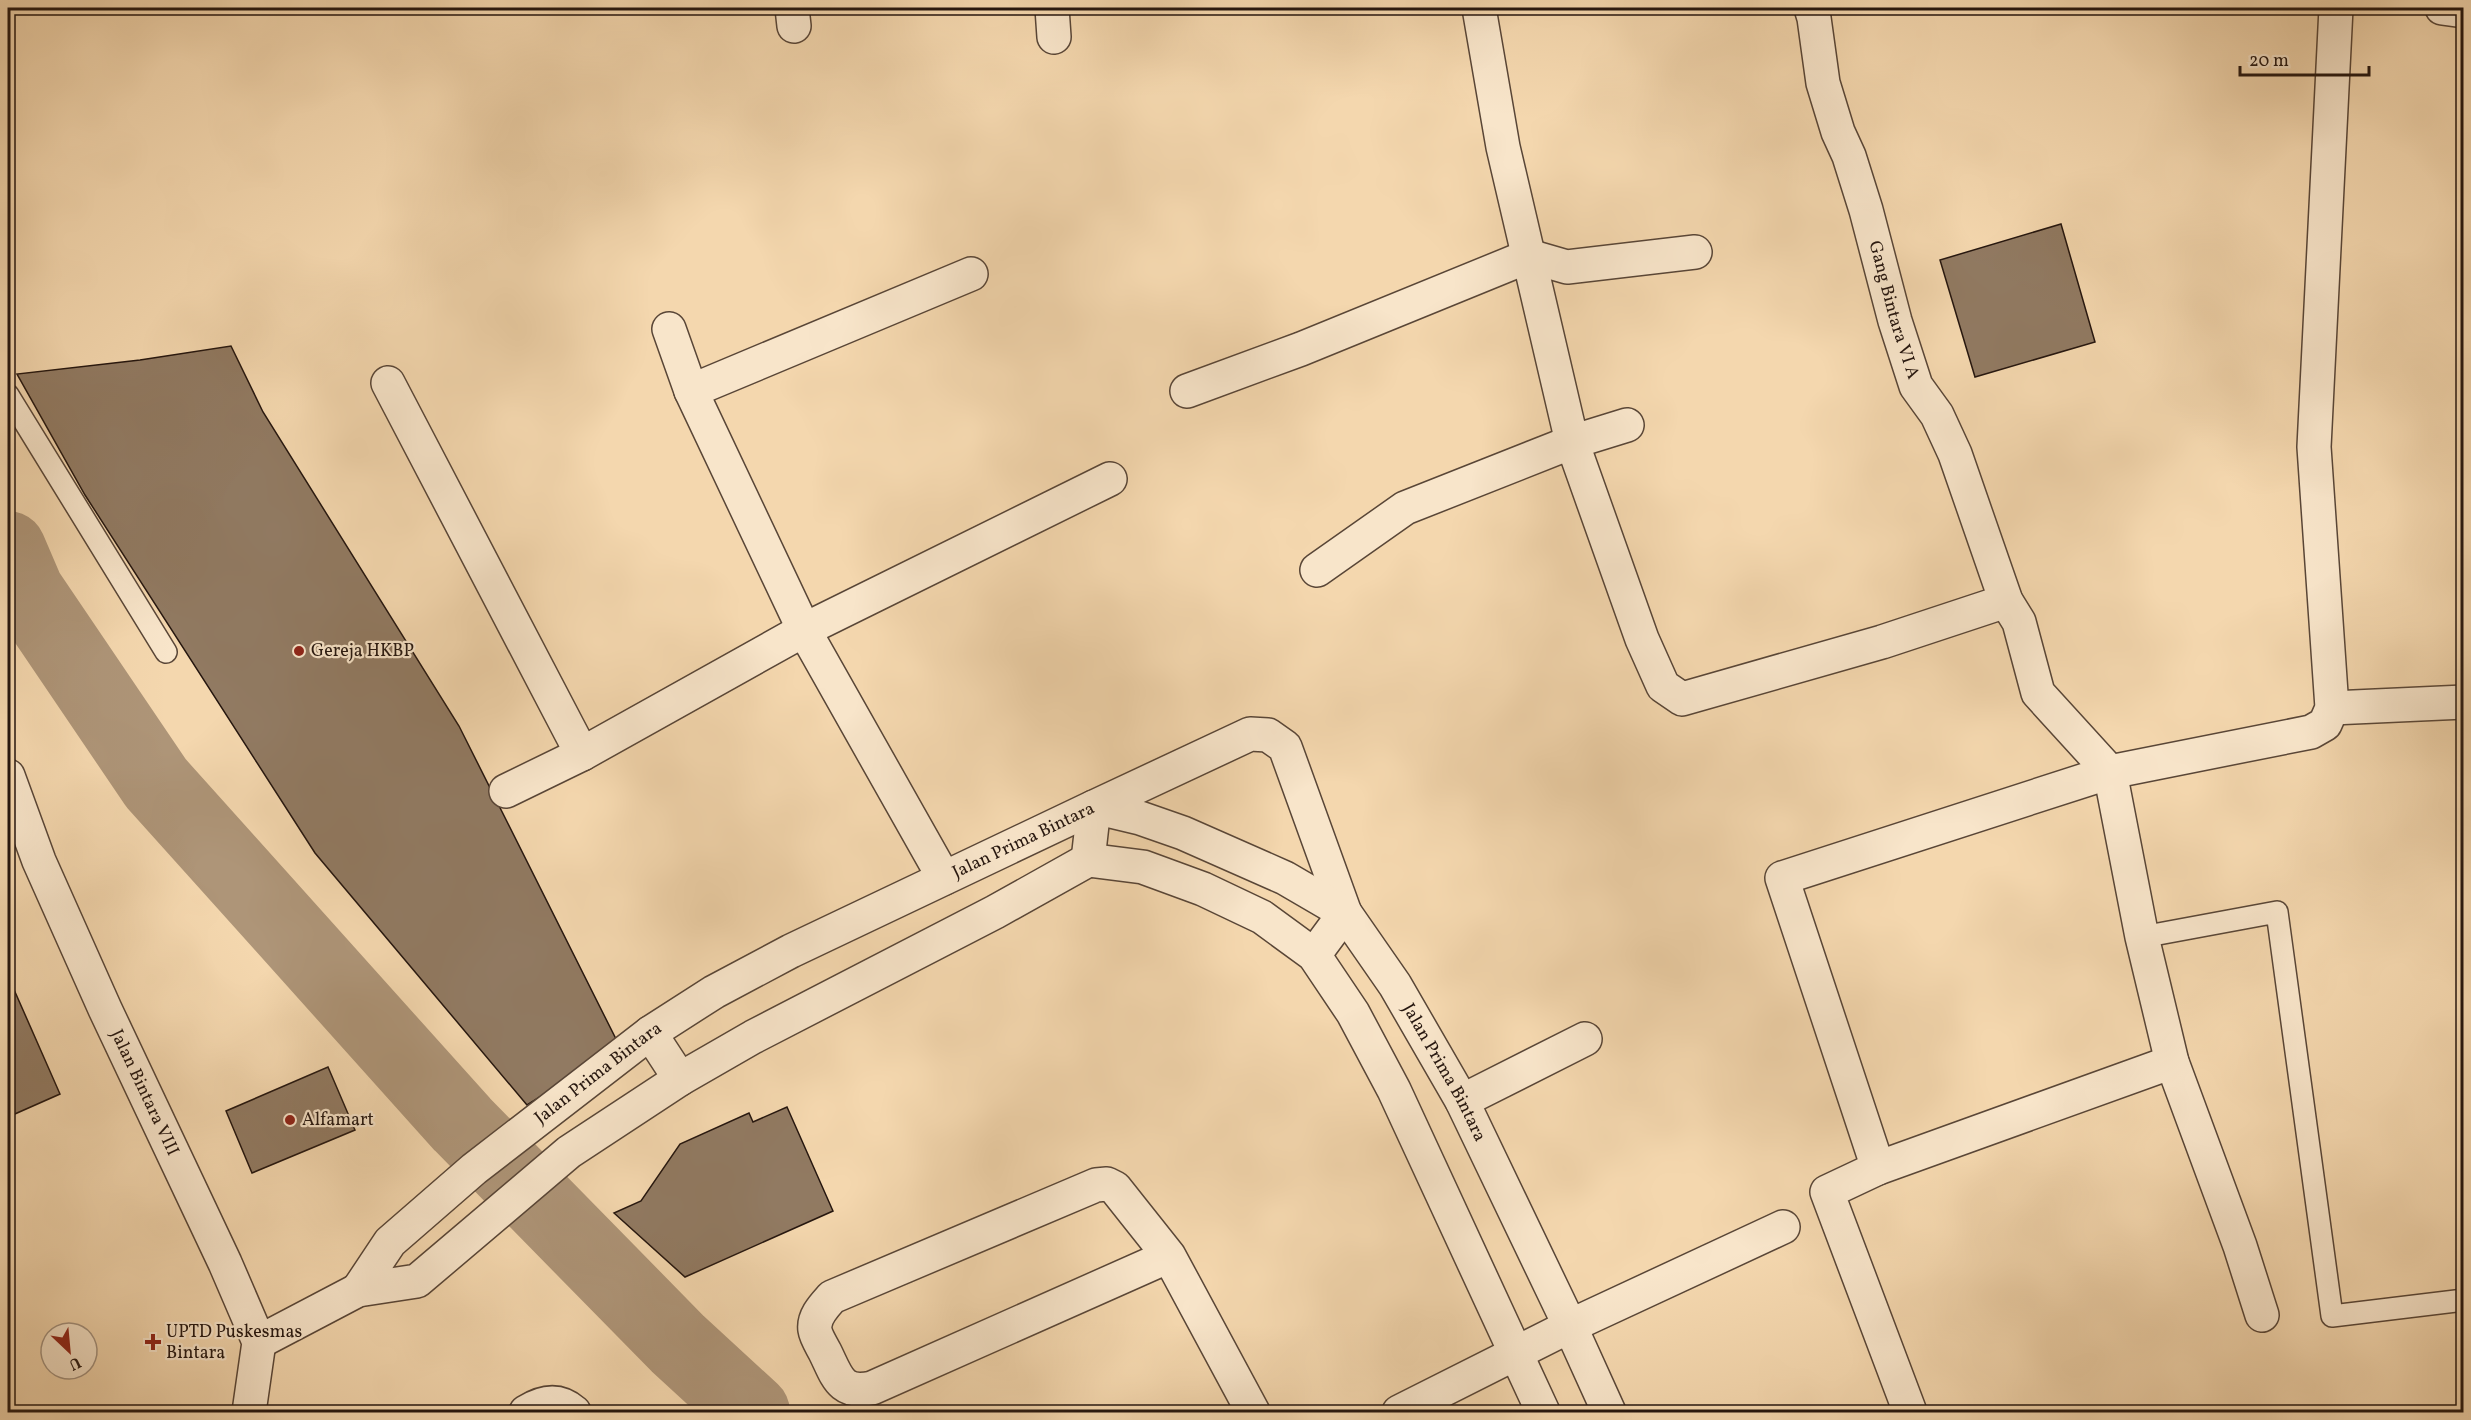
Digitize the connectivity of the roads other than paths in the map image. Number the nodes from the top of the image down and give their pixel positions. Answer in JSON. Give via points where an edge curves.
{"nodes":[{"id":1,"x":1479,"y":8,"type":"edge"},
{"id":2,"x":1810,"y":8,"type":"edge"},
{"id":3,"x":2336,"y":8,"type":"edge"},
{"id":4,"x":2442,"y":8,"type":"edge"},
{"id":5,"x":2463,"y":11,"type":"edge"},
{"id":6,"x":1695,"y":252,"type":"dead end"},
{"id":7,"x":1529,"y":256,"type":"junction"},
{"id":8,"x":971,"y":274,"type":"dead end"},
{"id":9,"x":669,"y":329,"type":"dead end"},
{"id":10,"x":388,"y":383,"type":"dead end"},
{"id":11,"x":691,"y":391,"type":"junction"},
{"id":12,"x":1187,"y":391,"type":"dead end"},
{"id":13,"x":8,"y":395,"type":"edge"},
{"id":14,"x":1627,"y":424,"type":"dead end"},
{"id":15,"x":1572,"y":442,"type":"junction"},
{"id":16,"x":1110,"y":479,"type":"dead end"},
{"id":17,"x":1317,"y":570,"type":"dead end"},
{"id":18,"x":2006,"y":601,"type":"junction"},
{"id":19,"x":804,"y":630,"type":"junction"},
{"id":20,"x":166,"y":651,"type":"dead end"},
{"id":21,"x":2463,"y":702,"type":"edge"},
{"id":22,"x":2332,"y":708,"type":"junction"},
{"id":23,"x":582,"y":754,"type":"junction"},
{"id":24,"x":2110,"y":772,"type":"junction"},
{"id":25,"x":8,"y":776,"type":"edge"},
{"id":26,"x":506,"y":791,"type":"dead end"},
{"id":27,"x":1095,"y":807,"type":"junction"},
{"id":28,"x":1088,"y":860,"type":"junction"},
{"id":29,"x":944,"y":878,"type":"junction"},
{"id":30,"x":1345,"y":913,"type":"junction"},
{"id":31,"x":2142,"y":937,"type":"junction"},
{"id":32,"x":1314,"y":955,"type":"junction"},
{"id":33,"x":650,"y":1033,"type":"junction"},
{"id":34,"x":1585,"y":1039,"type":"dead end"},
{"id":35,"x":2172,"y":1062,"type":"junction"},
{"id":36,"x":680,"y":1079,"type":"junction"},
{"id":37,"x":1462,"y":1101,"type":"junction"},
{"id":38,"x":1878,"y":1168,"type":"junction"},
{"id":39,"x":1783,"y":1227,"type":"dead end"},
{"id":40,"x":1169,"y":1256,"type":"junction"},
{"id":41,"x":358,"y":1290,"type":"junction"},
{"id":42,"x":2463,"y":1300,"type":"edge"},
{"id":43,"x":2262,"y":1315,"type":"dead end"},
{"id":44,"x":1570,"y":1326,"type":"junction"},
{"id":45,"x":259,"y":1342,"type":"junction"},
{"id":46,"x":1516,"y":1353,"type":"junction"},
{"id":47,"x":249,"y":1413,"type":"edge"},
{"id":48,"x":526,"y":1413,"type":"edge"},
{"id":49,"x":574,"y":1413,"type":"edge"},
{"id":50,"x":1253,"y":1413,"type":"edge"},
{"id":51,"x":1399,"y":1413,"type":"edge"},
{"id":52,"x":1543,"y":1413,"type":"edge"},
{"id":53,"x":1609,"y":1413,"type":"edge"},
{"id":54,"x":1910,"y":1413,"type":"edge"}],
"edges":[{"from":1,"to":7,"type":"street","via":[[1503,147]]},
{"from":2,"to":18,"type":"street","name":"Gang Bintara VI A","via":[[1823,83],[1866,210],[1912,375],[1955,454]]},
{"from":3,"to":22,"type":"street","via":[[2314,447]]},
{"from":4,"to":5,"type":"street"},
{"from":6,"to":7,"type":"street","via":[[1568,267]]},
{"from":7,"to":12,"type":"street"},
{"from":7,"to":15,"type":"street"},
{"from":8,"to":11,"type":"street"},
{"from":9,"to":11,"type":"street"},
{"from":10,"to":23,"type":"street"},
{"from":11,"to":19,"type":"street"},
{"from":13,"to":20,"type":"lane"},
{"from":14,"to":15,"type":"street"},
{"from":15,"to":17,"type":"street","via":[[1404,508]]},
{"from":15,"to":18,"type":"street","via":[[1642,639],[1663,686],[1682,699],[1882,642]]},
{"from":16,"to":19,"type":"street"},
{"from":18,"to":24,"type":"street","name":"Gang Bintara VI A","via":[[2019,622],[2038,693]]},
{"from":19,"to":23,"type":"street"},
{"from":19,"to":29,"type":"street"},
{"from":21,"to":22,"type":"street"},
{"from":22,"to":24,"type":"street","via":[[2325,724],[2311,732]]},
{"from":23,"to":26,"type":"street"},
{"from":24,"to":31,"type":"street"},
{"from":24,"to":38,"type":"street","via":[[1782,878]]},
{"from":25,"to":45,"type":"street","name":"Jalan Bintara VIII","via":[[39,861]]},
{"from":27,"to":28,"type":"street"},
{"from":27,"to":29,"type":"street","name":"Jalan Prima Bintara"},
{"from":27,"to":30,"type":"street","name":"Jalan Prima Bintara","via":[[1183,833],[1284,878]]},
{"from":27,"to":30,"type":"street","via":[[1250,734],[1268,735],[1285,747]]},
{"from":28,"to":32,"type":"street","via":[[1143,867],[1203,889],[1262,917]]},
{"from":28,"to":36,"type":"street","name":"Jalan Prima Bintara"},
{"from":29,"to":33,"type":"street","name":"Jalan Prima Bintara","via":[[791,951],[714,992]]},
{"from":30,"to":32,"type":"street"},
{"from":30,"to":37,"type":"street","name":"Jalan Prima Bintara","via":[[1395,985]]},
{"from":31,"to":35,"type":"street"},
{"from":31,"to":42,"type":"lane","via":[[2277,912],[2332,1316]]},
{"from":32,"to":46,"type":"street","via":[[1353,1013],[1394,1090]]},
{"from":33,"to":36,"type":"street"},
{"from":33,"to":41,"type":"street","name":"Jalan Prima Bintara","via":[[539,1116],[390,1242]]},
{"from":34,"to":37,"type":"street"},
{"from":35,"to":38,"type":"street"},
{"from":35,"to":43,"type":"street"},
{"from":36,"to":41,"type":"street","name":"Jalan Prima Bintara","via":[[569,1152],[417,1281]]},
{"from":37,"to":44,"type":"street","name":"Jalan Prima Bintara"},
{"from":38,"to":54,"type":"street","via":[[1827,1192]]},
{"from":39,"to":44,"type":"street"},
{"from":40,"to":40,"type":"street","via":[[860,1391],[839,1382],[815,1330],[816,1319],[832,1297],[1096,1185],[1115,1188]]},
{"from":40,"to":50,"type":"street"},
{"from":41,"to":45,"type":"street","name":"Jalan Prima Bintara"},
{"from":44,"to":46,"type":"street"},
{"from":44,"to":53,"type":"street","name":"Jalan Prima Bintara"},
{"from":45,"to":47,"type":"street"},
{"from":46,"to":51,"type":"street"},
{"from":46,"to":52,"type":"street"},
{"from":48,"to":49,"type":"street","via":[[549,1402],[560,1403]]}]}
